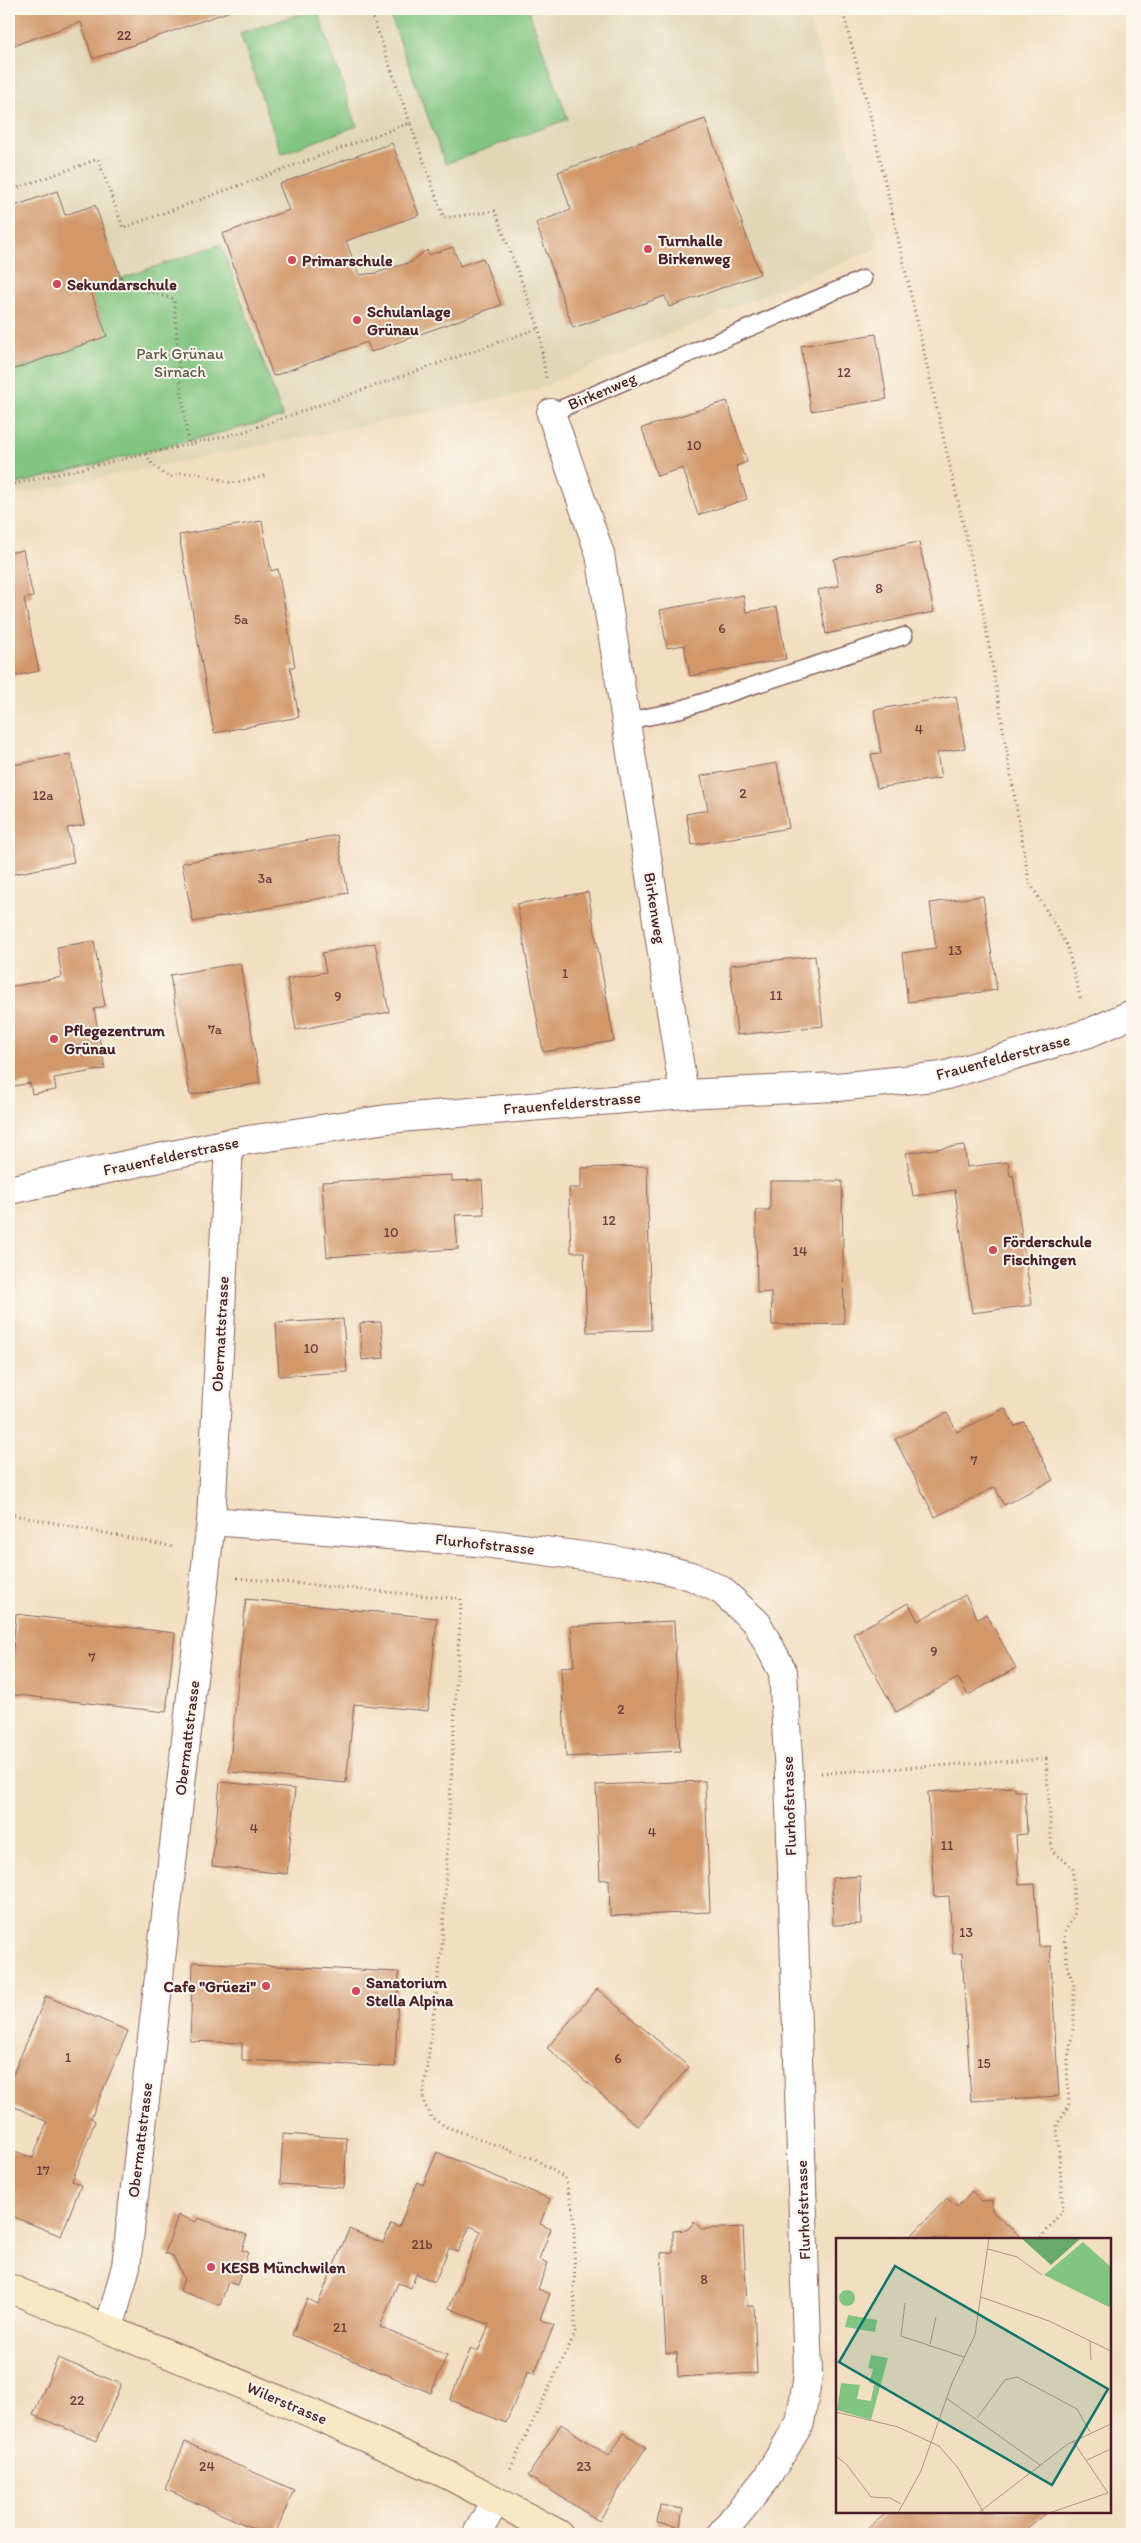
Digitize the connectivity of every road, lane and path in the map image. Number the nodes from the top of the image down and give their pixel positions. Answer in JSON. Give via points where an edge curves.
{"nodes":[{"id":1,"x":370,"y":9,"type":"edge"},
{"id":2,"x":842,"y":9,"type":"edge"},
{"id":3,"x":410,"y":123,"type":"junction"},
{"id":4,"x":9,"y":191,"type":"edge"},
{"id":5,"x":121,"y":278,"type":"dead end"},
{"id":6,"x":863,"y":280,"type":"dead end"},
{"id":7,"x":539,"y":328,"type":"junction"},
{"id":8,"x":551,"y":413,"type":"junction"},
{"id":9,"x":188,"y":443,"type":"junction"},
{"id":10,"x":146,"y":454,"type":"junction"},
{"id":11,"x":266,"y":476,"type":"dead end"},
{"id":12,"x":9,"y":485,"type":"edge"},
{"id":13,"x":904,"y":636,"type":"dead end"},
{"id":14,"x":626,"y":722,"type":"junction"},
{"id":15,"x":1132,"y":1014,"type":"edge"},
{"id":16,"x":1090,"y":1033,"type":"junction"},
{"id":17,"x":684,"y":1094,"type":"junction"},
{"id":18,"x":229,"y":1142,"type":"junction"},
{"id":19,"x":9,"y":1190,"type":"edge"},
{"id":20,"x":9,"y":1514,"type":"edge"},
{"id":21,"x":211,"y":1521,"type":"junction"},
{"id":22,"x":206,"y":1564,"type":"junction"},
{"id":23,"x":789,"y":1774,"type":"junction"},
{"id":24,"x":1041,"y":2238,"type":"edge"},
{"id":25,"x":9,"y":2288,"type":"edge"},
{"id":26,"x":109,"y":2329,"type":"junction"},
{"id":27,"x":494,"y":2500,"type":"junction"},
{"id":28,"x":477,"y":2534,"type":"edge"},
{"id":29,"x":559,"y":2534,"type":"edge"},
{"id":30,"x":721,"y":2534,"type":"edge"}],
"edges":[{"from":1,"to":3,"type":"path"},
{"from":2,"to":16,"type":"path","via":[[867,102],[983,611],[1029,880],[1067,946]]},
{"from":3,"to":4,"type":"path","via":[[122,228],[98,159]]},
{"from":3,"to":7,"type":"path","via":[[444,218],[495,211]]},
{"from":5,"to":9,"type":"path","via":[[152,293],[174,299]]},
{"from":6,"to":8,"type":"lane","name":"Birkenweg"},
{"from":7,"to":8,"type":"path"},
{"from":7,"to":9,"type":"path","via":[[243,432]]},
{"from":8,"to":14,"type":"street","name":"Birkenweg","via":[[600,554]]},
{"from":9,"to":10,"type":"path"},
{"from":10,"to":11,"type":"path","via":[[152,464],[171,477],[196,473],[232,483]]},
{"from":10,"to":12,"type":"path"},
{"from":13,"to":14,"type":"lane","via":[[672,712]]},
{"from":14,"to":17,"type":"street","name":"Birkenweg"},
{"from":15,"to":16,"type":"street","name":"Frauenfelderstrasse"},
{"from":16,"to":17,"type":"street","name":"Frauenfelderstrasse","via":[[943,1076],[837,1087]]},
{"from":17,"to":18,"type":"street","name":"Frauenfelderstrasse","via":[[387,1119]]},
{"from":18,"to":19,"type":"street","name":"Frauenfelderstrasse"},
{"from":18,"to":21,"type":"street","name":"Obermattstrasse"},
{"from":20,"to":22,"type":"path"},
{"from":21,"to":22,"type":"street","name":"Obermattstrasse"},
{"from":21,"to":23,"type":"street","name":"Flurhofstrasse","via":[[476,1542],[644,1564],[691,1576],[721,1590],[757,1623],[783,1672]]},
{"from":22,"to":26,"type":"street","name":"Obermattstrasse","via":[[126,2266]]},
{"from":22,"to":27,"type":"path","via":[[461,1599],[442,1947],[423,2100],[431,2118],[447,2127],[535,2159],[565,2178],[574,2214],[575,2334]]},
{"from":23,"to":24,"type":"path","via":[[1046,1759],[1052,1850],[1073,1868],[1074,1914],[1064,1934],[1076,2002],[1067,2065],[1069,2106],[1057,2124],[1063,2210]]},
{"from":23,"to":30,"type":"street","name":"Flurhofstrasse","via":[[808,2375],[800,2423],[766,2478]]},
{"from":25,"to":26,"type":"main road","name":"Wilerstrasse"},
{"from":26,"to":27,"type":"main road","name":"Wilerstrasse","via":[[313,2414],[448,2475]]},
{"from":27,"to":28,"type":"street"},
{"from":27,"to":29,"type":"main road","name":"Wilerstrasse"}]}
